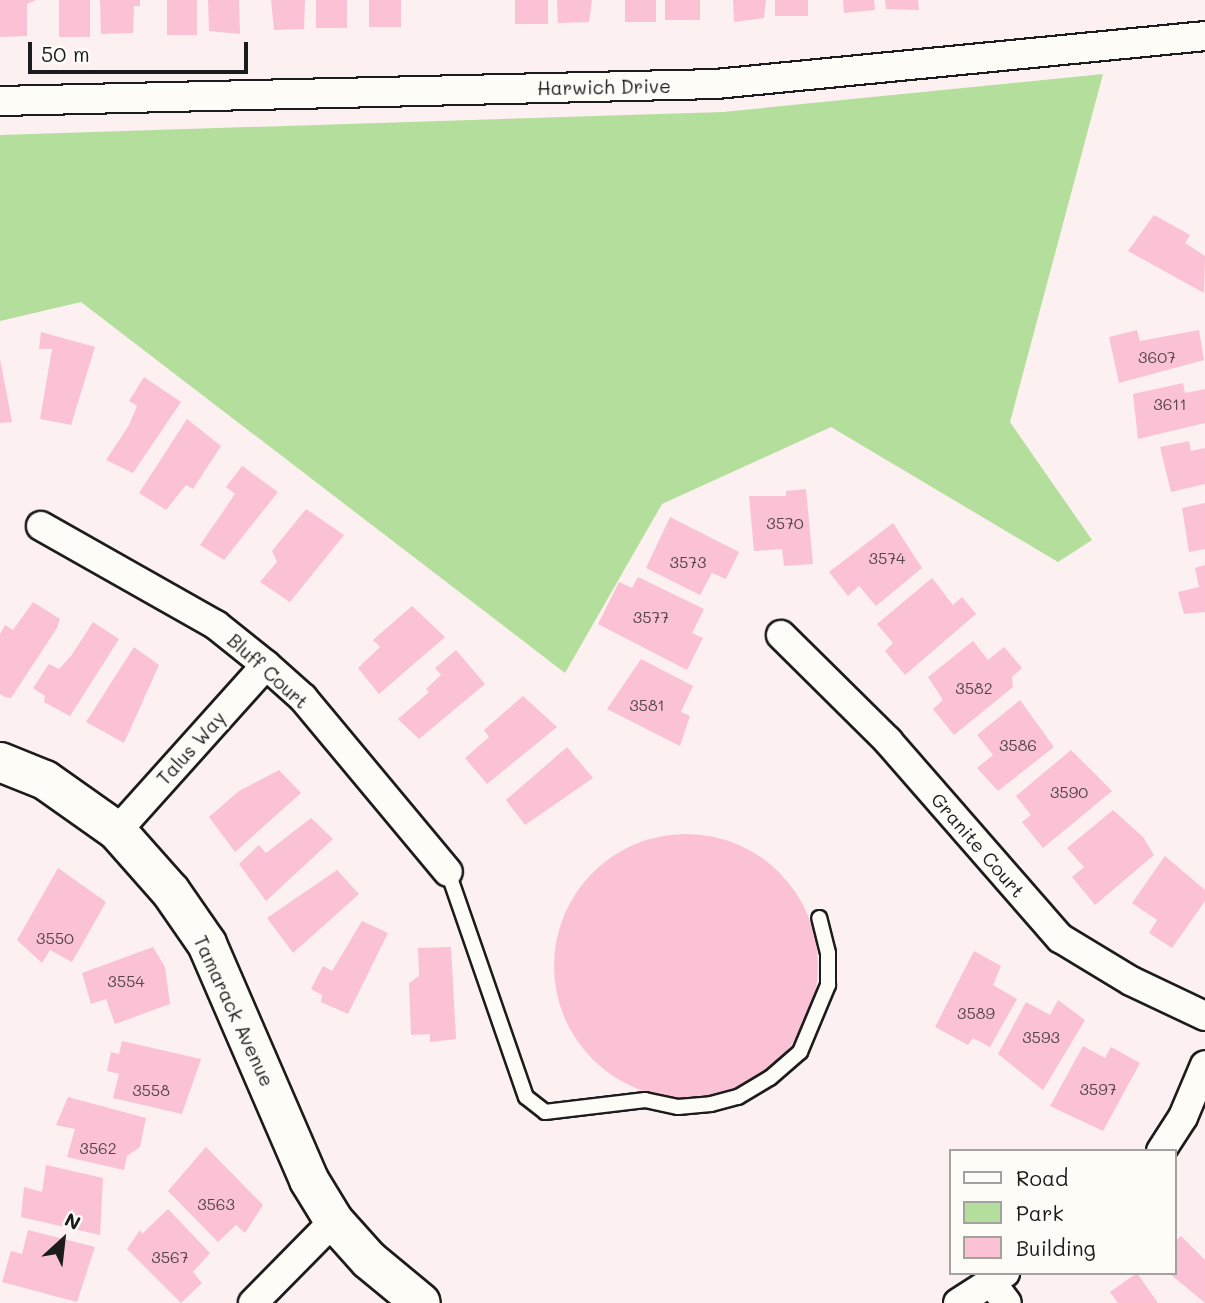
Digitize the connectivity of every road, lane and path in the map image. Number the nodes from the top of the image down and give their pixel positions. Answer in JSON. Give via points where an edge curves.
{"nodes":[{"id":1,"x":1205,"y":36,"type":"edge"},
{"id":2,"x":0,"y":101,"type":"edge"},
{"id":3,"x":41,"y":526,"type":"dead end"},
{"id":4,"x":781,"y":635,"type":"dead end"},
{"id":5,"x":266,"y":665,"type":"junction"},
{"id":6,"x":0,"y":762,"type":"edge"},
{"id":7,"x":117,"y":831,"type":"junction"},
{"id":8,"x":447,"y":872,"type":"joint"},
{"id":9,"x":819,"y":918,"type":"dead end"},
{"id":10,"x":1205,"y":1016,"type":"edge"},
{"id":11,"x":1205,"y":1065,"type":"edge"},
{"id":12,"x":1162,"y":1149,"type":"edge"},
{"id":13,"x":334,"y":1221,"type":"junction"},
{"id":14,"x":1001,"y":1286,"type":"edge"},
{"id":15,"x":254,"y":1303,"type":"edge"},
{"id":16,"x":421,"y":1303,"type":"edge"},
{"id":17,"x":958,"y":1303,"type":"edge"}],
"edges":[{"from":1,"to":2,"type":"street","name":"Harwich Drive","via":[[716,85]]},
{"from":3,"to":5,"type":"street","name":"Bluff Court","via":[[216,625]]},
{"from":4,"to":10,"type":"street","name":"Granite Court","via":[[888,741],[1060,938],[1131,981]]},
{"from":5,"to":7,"type":"street","name":"Talus Way"},
{"from":5,"to":8,"type":"street","name":"Bluff Court","via":[[303,698]]},
{"from":6,"to":7,"type":"main road","name":"Tamarack Avenue","via":[[45,780]]},
{"from":7,"to":13,"type":"main road","name":"Tamarack Avenue","via":[[207,944],[309,1180]]},
{"from":8,"to":9,"type":"lane","via":[[526,1097],[545,1112],[645,1101],[678,1107],[711,1104],[738,1097],[770,1079],[800,1052],[828,985],[828,953]]},
{"from":11,"to":12,"type":"street","via":[[1183,1118]]},
{"from":13,"to":15,"type":"street"},
{"from":13,"to":16,"type":"main road","name":"Tamarack Avenue","via":[[369,1260]]},
{"from":14,"to":17,"type":"street"}]}
